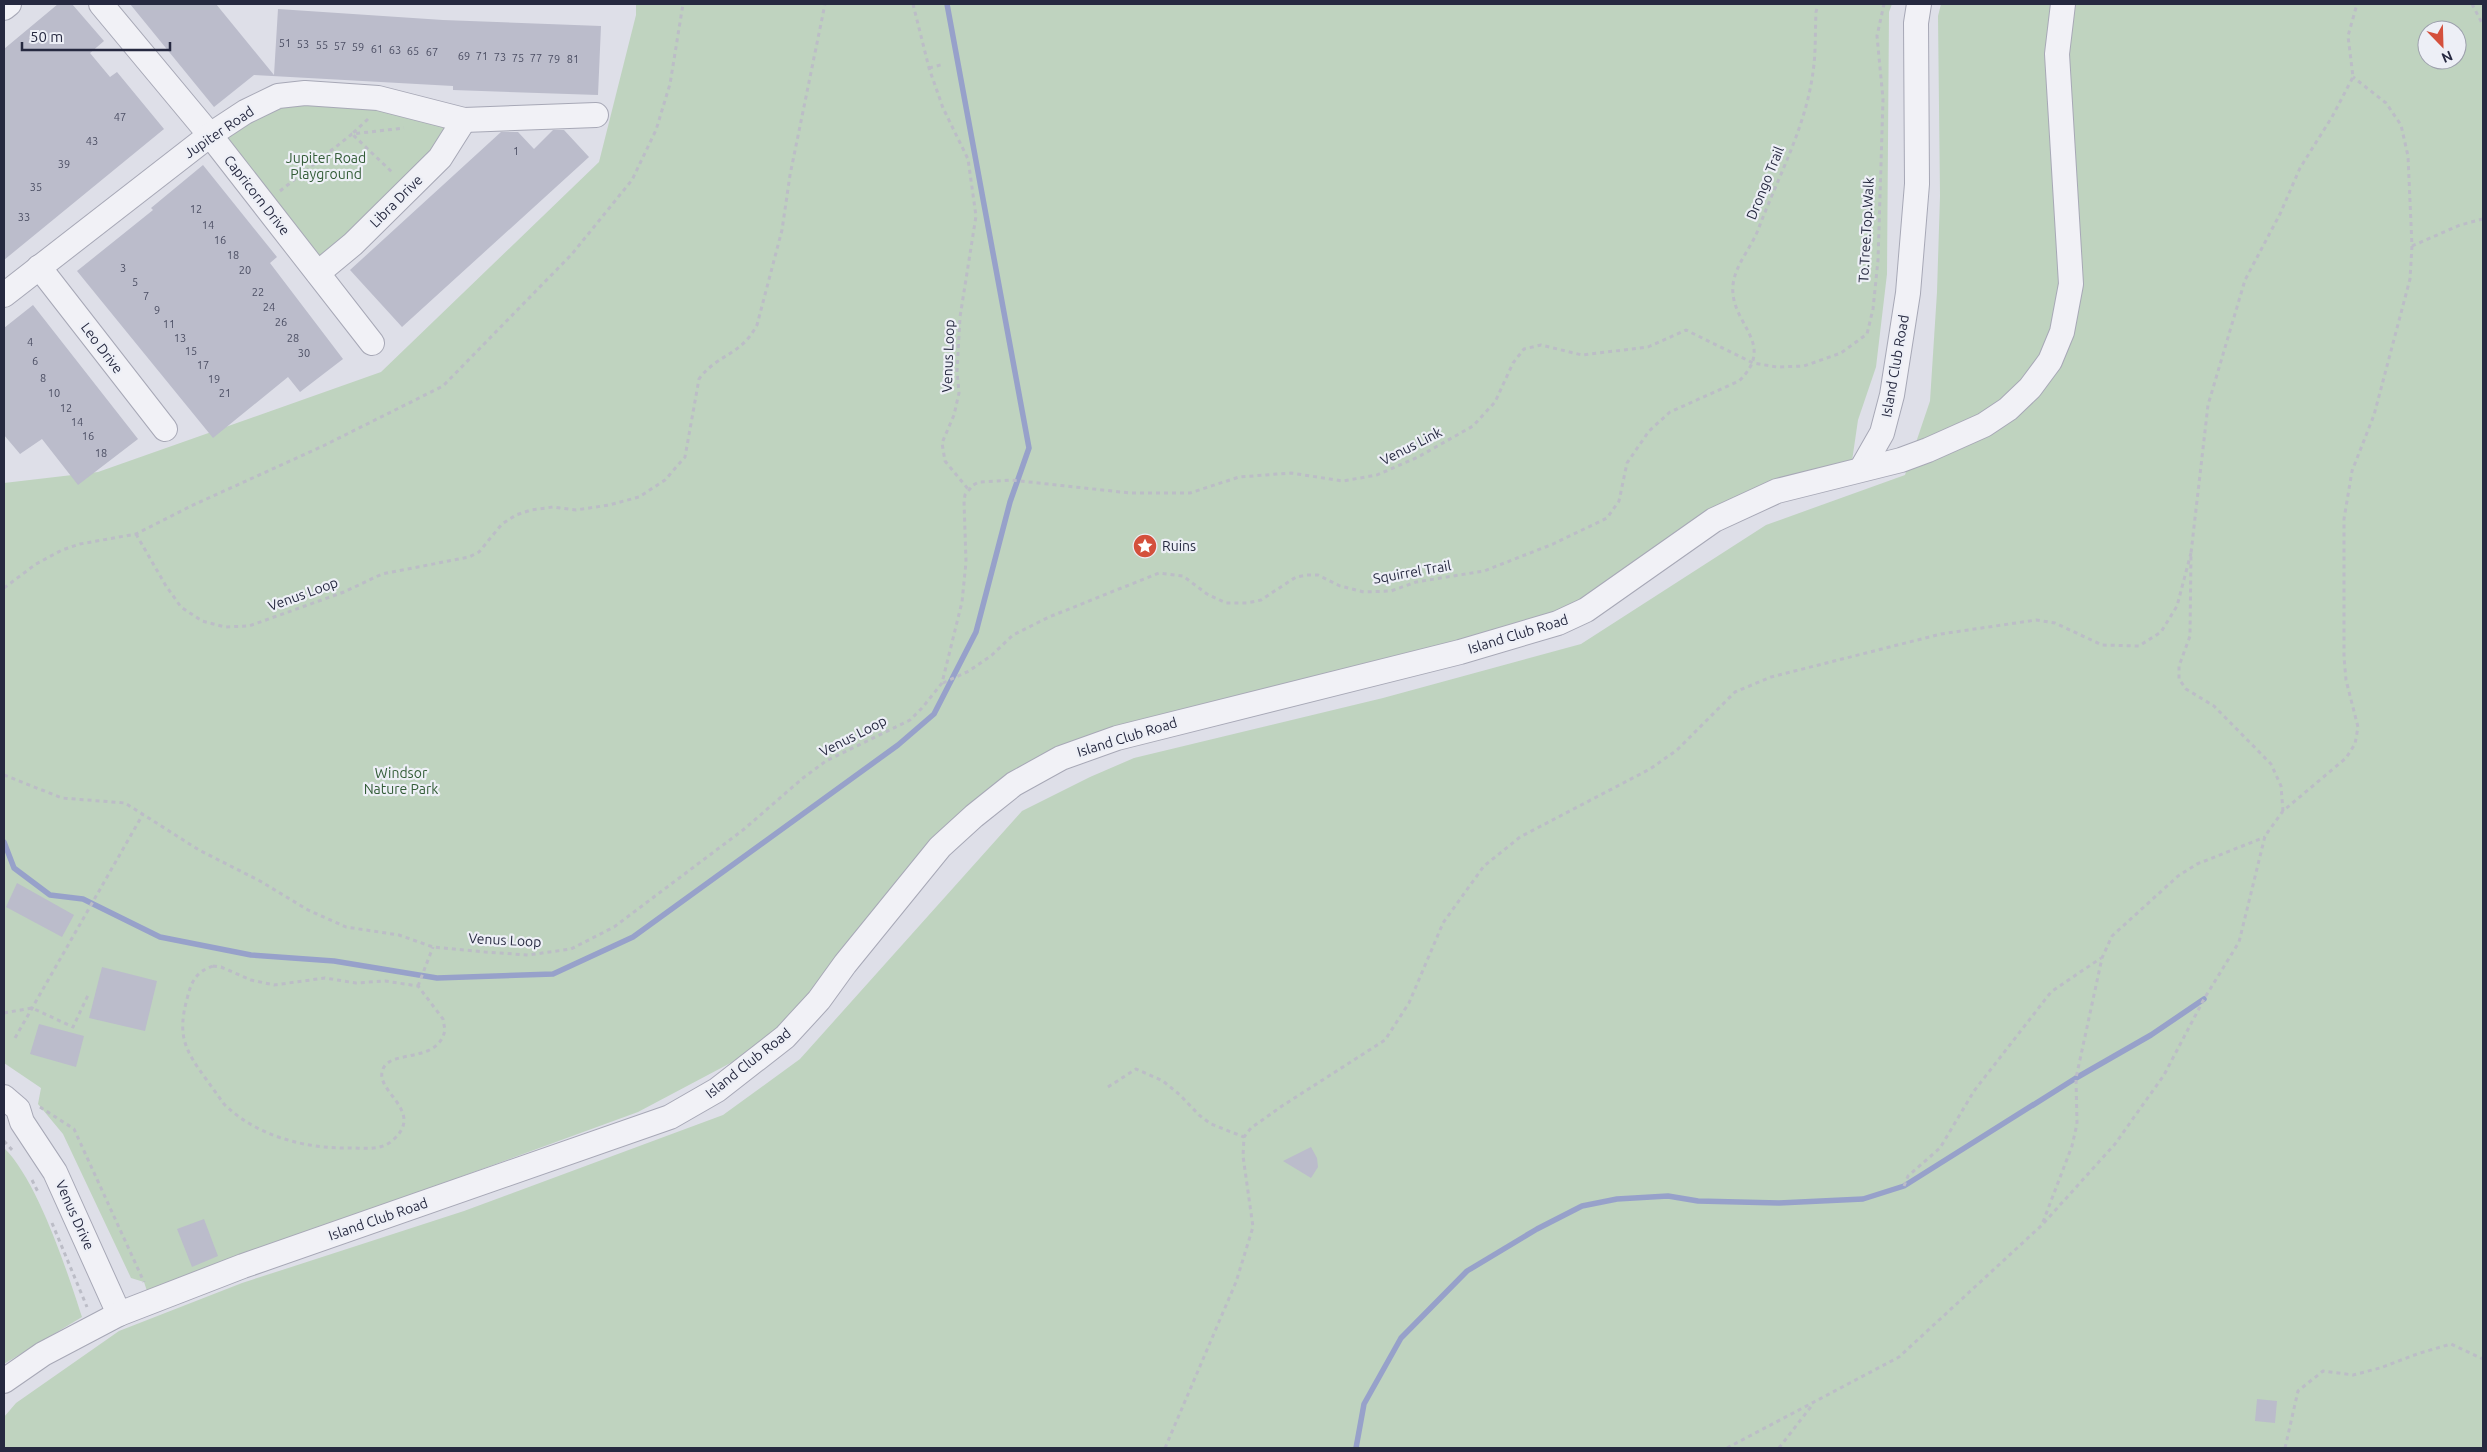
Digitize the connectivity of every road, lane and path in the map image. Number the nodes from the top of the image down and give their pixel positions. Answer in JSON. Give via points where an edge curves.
{"nodes":[{"id":1,"x":9,"y":4,"type":"edge"},
{"id":2,"x":101,"y":4,"type":"edge"},
{"id":3,"x":683,"y":4,"type":"edge"},
{"id":4,"x":825,"y":4,"type":"edge"},
{"id":5,"x":913,"y":4,"type":"edge"},
{"id":6,"x":1818,"y":4,"type":"edge"},
{"id":7,"x":1884,"y":4,"type":"edge"},
{"id":8,"x":1919,"y":4,"type":"edge"},
{"id":9,"x":2063,"y":4,"type":"edge"},
{"id":10,"x":2357,"y":4,"type":"edge"},
{"id":11,"x":2472,"y":4,"type":"edge"},
{"id":12,"x":4,"y":8,"type":"edge"},
{"id":13,"x":2483,"y":25,"type":"edge"},
{"id":14,"x":944,"y":64,"type":"dead end"},
{"id":15,"x":929,"y":68,"type":"junction"},
{"id":16,"x":2353,"y":76,"type":"junction"},
{"id":17,"x":378,"y":98,"type":"junction"},
{"id":18,"x":596,"y":115,"type":"dead end"},
{"id":19,"x":464,"y":120,"type":"junction"},
{"id":20,"x":408,"y":127,"type":"dead end"},
{"id":21,"x":352,"y":134,"type":"junction"},
{"id":22,"x":210,"y":135,"type":"junction"},
{"id":23,"x":409,"y":188,"type":"junction"},
{"id":24,"x":278,"y":192,"type":"dead end"},
{"id":25,"x":2483,"y":219,"type":"edge"},
{"id":26,"x":2412,"y":246,"type":"junction"},
{"id":27,"x":39,"y":267,"type":"junction"},
{"id":28,"x":318,"y":273,"type":"junction"},
{"id":29,"x":4,"y":295,"type":"edge"},
{"id":30,"x":372,"y":343,"type":"dead end"},
{"id":31,"x":1753,"y":363,"type":"junction"},
{"id":32,"x":165,"y":429,"type":"dead end"},
{"id":33,"x":1862,"y":468,"type":"junction"},
{"id":34,"x":968,"y":489,"type":"junction"},
{"id":35,"x":136,"y":534,"type":"junction"},
{"id":36,"x":2191,"y":553,"type":"junction"},
{"id":37,"x":4,"y":588,"type":"edge"},
{"id":38,"x":942,"y":683,"type":"junction"},
{"id":39,"x":4,"y":775,"type":"edge"},
{"id":40,"x":2283,"y":811,"type":"junction"},
{"id":41,"x":143,"y":814,"type":"junction"},
{"id":42,"x":2265,"y":836,"type":"junction"},
{"id":43,"x":433,"y":946,"type":"junction"},
{"id":44,"x":2102,"y":958,"type":"junction"},
{"id":45,"x":418,"y":986,"type":"junction"},
{"id":46,"x":88,"y":993,"type":"dead end"},
{"id":47,"x":32,"y":1008,"type":"junction"},
{"id":48,"x":4,"y":1013,"type":"edge"},
{"id":49,"x":15,"y":1038,"type":"dead end"},
{"id":50,"x":1108,"y":1087,"type":"dead end"},
{"id":51,"x":4,"y":1097,"type":"edge"},
{"id":52,"x":20,"y":1115,"type":"edge"},
{"id":53,"x":1244,"y":1137,"type":"junction"},
{"id":54,"x":4,"y":1141,"type":"edge"},
{"id":55,"x":17,"y":1157,"type":"dead end"},
{"id":56,"x":30,"y":1176,"type":"dead end"},
{"id":57,"x":1904,"y":1186,"type":"dead end"},
{"id":58,"x":39,"y":1194,"type":"dead end"},
{"id":59,"x":51,"y":1221,"type":"dead end"},
{"id":60,"x":2042,"y":1225,"type":"junction"},
{"id":61,"x":151,"y":1301,"type":"junction"},
{"id":62,"x":119,"y":1314,"type":"junction"},
{"id":63,"x":94,"y":1326,"type":"junction"},
{"id":64,"x":2483,"y":1359,"type":"edge"},
{"id":65,"x":4,"y":1381,"type":"edge"},
{"id":66,"x":1815,"y":1401,"type":"junction"},
{"id":67,"x":1165,"y":1448,"type":"edge"},
{"id":68,"x":1727,"y":1448,"type":"edge"},
{"id":69,"x":1779,"y":1448,"type":"edge"},
{"id":70,"x":2285,"y":1448,"type":"edge"}],
"edges":[{"from":1,"to":12,"type":"street"},
{"from":2,"to":22,"type":"street","name":"Capricorn Drive"},
{"from":3,"to":35,"type":"path","via":[[670,84],[656,130],[632,180],[572,254],[443,386]]},
{"from":4,"to":35,"type":"path","name":"Venus Loop","via":[[782,230],[757,325],[740,348],[716,361],[699,379],[685,457],[664,480],[639,496],[609,506],[530,510],[502,524],[479,552],[469,557],[382,574],[344,592],[249,626],[225,627],[202,621],[181,606]]},
{"from":5,"to":15,"type":"path","name":"Venus Loop"},
{"from":6,"to":31,"type":"path","name":"Drongo Trail","via":[[1814,72],[1802,119],[1733,284],[1737,310],[1753,340]]},
{"from":7,"to":31,"type":"path","name":"To.Tree.Top.Walk","via":[[1878,36],[1883,99],[1878,260],[1867,334],[1841,353],[1804,366],[1777,367]]},
{"from":8,"to":33,"type":"street","name":"Island Club Road","via":[[1916,23],[1917,184],[1908,293],[1892,395],[1882,433]]},
{"from":9,"to":33,"type":"street","via":[[2057,54],[2071,284],[2062,332],[2050,361],[2030,388],[1984,426],[1901,460]]},
{"from":10,"to":16,"type":"path","via":[[2348,36]]},
{"from":11,"to":13,"type":"path"},
{"from":14,"to":15,"type":"path"},
{"from":15,"to":34,"type":"path","name":"Venus Loop","via":[[943,108],[968,159],[976,216],[960,318],[959,393],[942,443],[945,461]]},
{"from":16,"to":26,"type":"path","via":[[2386,103],[2401,125],[2408,156]]},
{"from":16,"to":36,"type":"path","via":[[2300,168],[2245,280],[2208,405]]},
{"from":17,"to":19,"type":"street","name":"Jupiter Road"},
{"from":17,"to":21,"type":"path","via":[[373,114]]},
{"from":17,"to":22,"type":"street","name":"Jupiter Road","via":[[305,93],[278,96],[245,112]]},
{"from":18,"to":19,"type":"street","name":"Jupiter Road"},
{"from":19,"to":23,"type":"street","name":"Libra Drive","via":[[440,158]]},
{"from":20,"to":21,"type":"path"},
{"from":21,"to":23,"type":"path"},
{"from":21,"to":24,"type":"path"},
{"from":22,"to":27,"type":"street","name":"Jupiter Road"},
{"from":22,"to":28,"type":"street","name":"Capricorn Drive"},
{"from":23,"to":28,"type":"street","name":"Libra Drive","via":[[353,244]]},
{"from":25,"to":26,"type":"path","via":[[2460,225]]},
{"from":26,"to":40,"type":"path","via":[[2410,279],[2374,414],[2352,471],[2344,519],[2344,657],[2346,680],[2358,727],[2355,744],[2346,758]]},
{"from":27,"to":29,"type":"street","name":"Jupiter Road"},
{"from":27,"to":32,"type":"street","name":"Leo Drive"},
{"from":28,"to":30,"type":"street","name":"Capricorn Drive"},
{"from":31,"to":34,"type":"path","name":"Venus Link","via":[[1686,330],[1648,347],[1582,355],[1541,345],[1532,346],[1517,356],[1495,402],[1473,426],[1418,457],[1377,475],[1343,481],[1291,473],[1239,477],[1190,493],[1130,493],[1011,480],[979,482]]},
{"from":31,"to":38,"type":"path","name":"Squirrel Trail","via":[[1739,381],[1670,412],[1656,424],[1627,463],[1614,511],[1607,518],[1553,544],[1484,571],[1416,582],[1391,591],[1364,592],[1340,586],[1318,575],[1296,577],[1261,600],[1247,603],[1226,603],[1183,576],[1159,573],[1049,616],[1013,635],[969,671]]},
{"from":33,"to":61,"type":"street","name":"Island Club Road","via":[[1776,491],[1714,520],[1586,610],[1558,623],[1460,652],[1117,738],[1061,758],[1014,784],[940,847],[819,1000],[784,1037],[717,1090],[670,1117]]},
{"from":34,"to":38,"type":"path","name":"Venus Loop","via":[[964,501],[966,562],[962,602]]},
{"from":35,"to":37,"type":"path","via":[[62,550],[36,564]]},
{"from":36,"to":40,"type":"path","via":[[2190,636],[2179,666],[2179,679],[2186,689],[2214,706],[2271,764],[2281,786]]},
{"from":36,"to":53,"type":"path","via":[[2177,606],[2161,632],[2139,646],[2102,645],[2054,623],[2036,620],[1941,634],[1771,677],[1735,692],[1677,750],[1650,769],[1520,837],[1484,866],[1442,923],[1409,1003],[1385,1040],[1282,1106],[1251,1128]]},
{"from":38,"to":43,"type":"path","name":"Venus Loop","via":[[910,720],[826,761],[743,830],[614,927],[571,949],[528,955]]},
{"from":39,"to":41,"type":"path","name":"Venus Loop","via":[[62,798],[125,803]]},
{"from":40,"to":42,"type":"path"},
{"from":41,"to":43,"type":"path","name":"Venus Loop","via":[[199,850],[308,910],[346,927],[399,935]]},
{"from":41,"to":47,"type":"path"},
{"from":42,"to":44,"type":"path","via":[[2197,864],[2178,876],[2112,936]]},
{"from":42,"to":60,"type":"path","via":[[2239,942],[2164,1075],[2115,1144]]},
{"from":43,"to":45,"type":"path"},
{"from":44,"to":57,"type":"path","via":[[2051,992],[1974,1091],[1940,1148],[1908,1176]]},
{"from":44,"to":60,"type":"path","via":[[2076,1078],[2077,1124]]},
{"from":45,"to":45,"type":"path","via":[[443,1019],[444,1036],[418,1055],[391,1060],[384,1068],[384,1083],[403,1110],[404,1118],[394,1140],[376,1148],[333,1148],[308,1144],[274,1135],[248,1123],[224,1103],[190,1057],[183,1039],[182,1019],[193,980],[198,973],[213,966],[251,980],[274,984],[326,978]]},
{"from":46,"to":47,"type":"path","via":[[73,1027]]},
{"from":47,"to":48,"type":"path"},
{"from":47,"to":49,"type":"path"},
{"from":50,"to":53,"type":"path","via":[[1136,1069],[1163,1081],[1211,1124]]},
{"from":51,"to":52,"type":"street","name":"Venus Drive"},
{"from":52,"to":61,"type":"path","via":[[74,1128]]},
{"from":52,"to":62,"type":"street","name":"Venus Drive","via":[[55,1172]]},
{"from":53,"to":67,"type":"path","via":[[1243,1156],[1253,1227],[1236,1282]]},
{"from":54,"to":55,"type":"path"},
{"from":56,"to":58,"type":"path"},
{"from":59,"to":63,"type":"path"},
{"from":60,"to":66,"type":"path","via":[[1899,1357]]},
{"from":61,"to":62,"type":"street","name":"Island Club Road"},
{"from":62,"to":63,"type":"street","name":"Island Club Road"},
{"from":63,"to":65,"type":"street","name":"Island Club Road","via":[[43,1354]]},
{"from":64,"to":70,"type":"path","via":[[2451,1344],[2353,1375],[2323,1371],[2298,1391]]},
{"from":66,"to":68,"type":"path"},
{"from":66,"to":69,"type":"path"}]}
